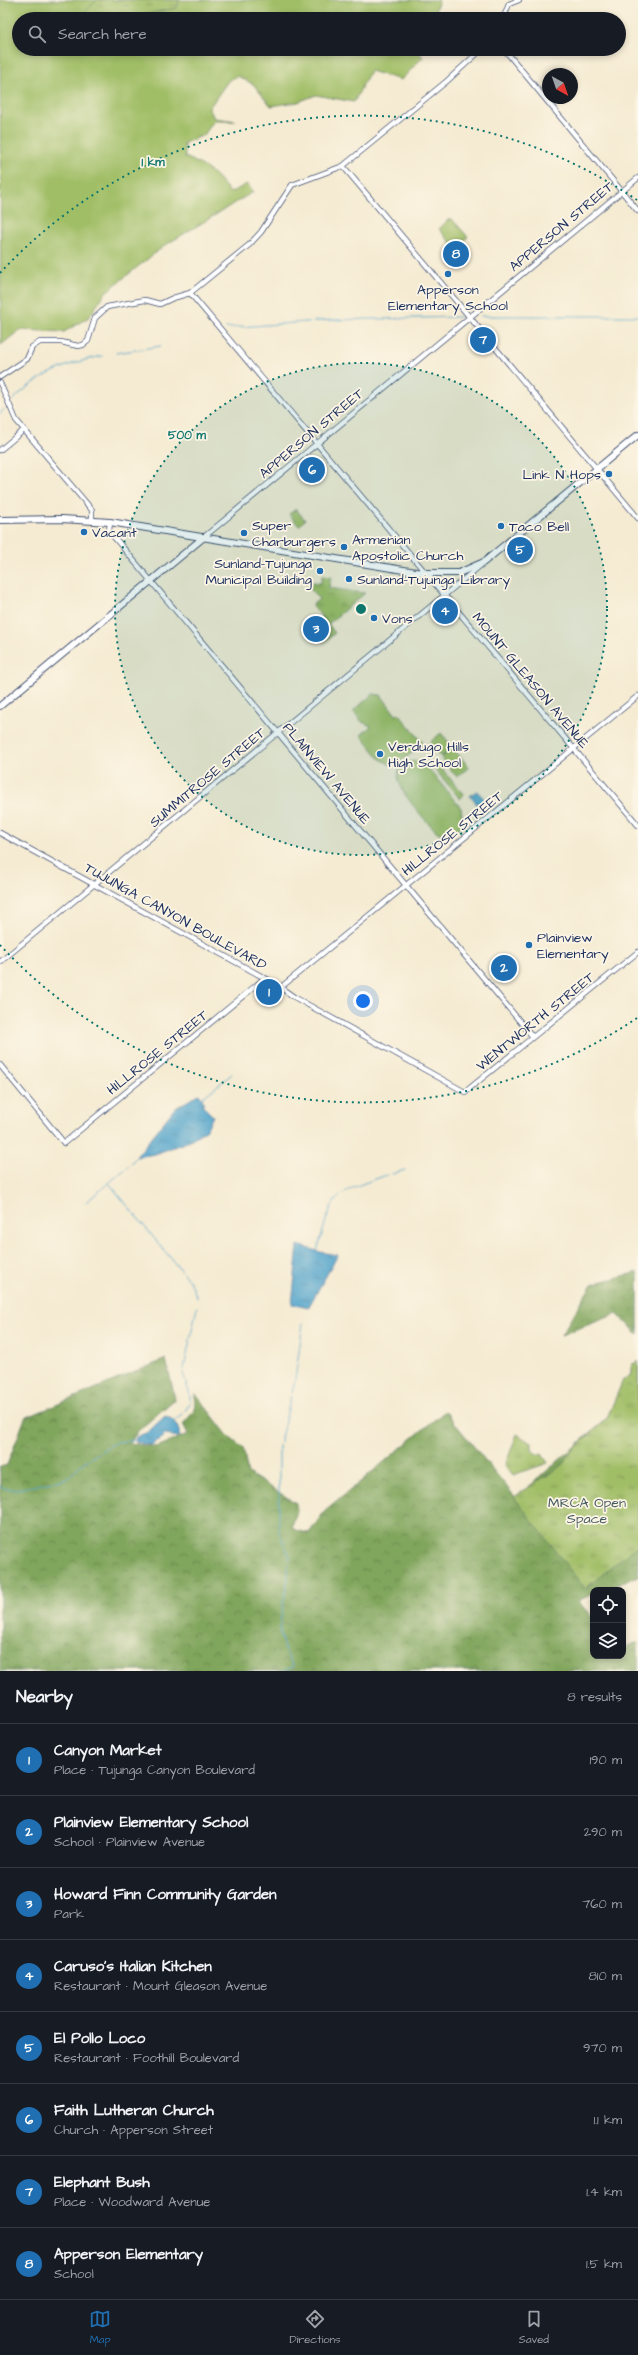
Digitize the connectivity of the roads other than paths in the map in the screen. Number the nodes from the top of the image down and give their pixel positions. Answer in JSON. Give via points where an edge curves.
{"nodes":[{"id":1,"x":519,"y":0,"type":"edge"},
{"id":2,"x":506,"y":12,"type":"edge"},
{"id":3,"x":474,"y":56,"type":"edge"},
{"id":4,"x":510,"y":56,"type":"edge"},
{"id":5,"x":343,"y":166,"type":"junction"},
{"id":6,"x":638,"y":178,"type":"edge"},
{"id":7,"x":621,"y":192,"type":"junction"},
{"id":8,"x":638,"y":211,"type":"edge"},
{"id":9,"x":190,"y":293,"type":"junction"},
{"id":10,"x":469,"y":318,"type":"junction"},
{"id":11,"x":0,"y":377,"type":"edge"},
{"id":12,"x":0,"y":383,"type":"edge"},
{"id":13,"x":24,"y":430,"type":"junction"},
{"id":14,"x":638,"y":435,"type":"edge"},
{"id":15,"x":318,"y":445,"type":"junction"},
{"id":16,"x":0,"y":450,"type":"edge"},
{"id":17,"x":597,"y":469,"type":"junction"},
{"id":18,"x":638,"y":518,"type":"edge"},
{"id":19,"x":0,"y":520,"type":"edge"},
{"id":20,"x":92,"y":521,"type":"junction"},
{"id":21,"x":110,"y":522,"type":"junction"},
{"id":22,"x":204,"y":537,"type":"junction"},
{"id":23,"x":484,"y":562,"type":"junction"},
{"id":24,"x":427,"y":573,"type":"junction"},
{"id":25,"x":151,"y":581,"type":"junction"},
{"id":26,"x":445,"y":595,"type":"junction"},
{"id":27,"x":638,"y":696,"type":"edge"},
{"id":28,"x":0,"y":706,"type":"edge"},
{"id":29,"x":278,"y":733,"type":"junction"},
{"id":30,"x":575,"y":749,"type":"junction"},
{"id":31,"x":638,"y":825,"type":"edge"},
{"id":32,"x":0,"y":832,"type":"edge"},
{"id":33,"x":94,"y":884,"type":"junction"},
{"id":34,"x":406,"y":884,"type":"junction"},
{"id":35,"x":638,"y":952,"type":"edge"},
{"id":36,"x":0,"y":962,"type":"edge"},
{"id":37,"x":265,"y":978,"type":"junction"},
{"id":38,"x":280,"y":988,"type":"junction"},
{"id":39,"x":533,"y":1037,"type":"junction"},
{"id":40,"x":0,"y":1064,"type":"edge"},
{"id":41,"x":465,"y":1092,"type":"joint"}],
"edges":[{"from":1,"to":2,"type":"street","via":[[510,4]]},
{"from":3,"to":5,"type":"street"},
{"from":4,"to":7,"type":"street"},
{"from":5,"to":9,"type":"street","via":[[292,185],[253,241]]},
{"from":5,"to":10,"type":"street"},
{"from":6,"to":7,"type":"street","name":"APPERSON STREET"},
{"from":7,"to":8,"type":"street"},
{"from":7,"to":10,"type":"street","name":"APPERSON STREET"},
{"from":9,"to":11,"type":"street","via":[[160,304],[145,300],[109,306],[96,316],[88,341],[83,346],[40,342],[32,347],[27,359]]},
{"from":9,"to":15,"type":"street","name":"MOUNT GLEASON AVENUE"},
{"from":10,"to":15,"type":"street","name":"APPERSON STREET"},
{"from":10,"to":17,"type":"street"},
{"from":12,"to":13,"type":"street","via":[[16,420]]},
{"from":13,"to":16,"type":"street"},
{"from":13,"to":20,"type":"street","via":[[92,510]]},
{"from":14,"to":17,"type":"main road"},
{"from":15,"to":22,"type":"street","name":"APPERSON STREET"},
{"from":15,"to":24,"type":"street","name":"MOUNT GLEASON AVENUE"},
{"from":17,"to":18,"type":"street"},
{"from":17,"to":23,"type":"main road"},
{"from":19,"to":20,"type":"main road"},
{"from":20,"to":21,"type":"main road"},
{"from":21,"to":22,"type":"main road"},
{"from":21,"to":25,"type":"street","name":"PLAINVIEW AVENUE","via":[[109,531]]},
{"from":22,"to":24,"type":"main road"},
{"from":22,"to":25,"type":"main road","name":"APPERSON STREET"},
{"from":23,"to":24,"type":"main road","via":[[459,573]]},
{"from":23,"to":26,"type":"street","name":"SUMMITROSE STREET"},
{"from":24,"to":26,"type":"street","name":"MOUNT GLEASON AVENUE"},
{"from":25,"to":28,"type":"main road","name":"APPERSON STREET"},
{"from":25,"to":29,"type":"street","name":"PLAINVIEW AVENUE"},
{"from":26,"to":29,"type":"street","name":"SUMMITROSE STREET"},
{"from":26,"to":30,"type":"street","name":"MOUNT GLEASON AVENUE"},
{"from":27,"to":30,"type":"street","name":"HILLROSE STREET"},
{"from":29,"to":33,"type":"street","name":"SUMMITROSE STREET"},
{"from":29,"to":34,"type":"street","name":"PLAINVIEW AVENUE"},
{"from":30,"to":31,"type":"street","name":"MOUNT GLEASON AVENUE"},
{"from":30,"to":34,"type":"street","name":"HILLROSE STREET"},
{"from":32,"to":33,"type":"street","name":"TUJUNGA CANYON BOULEVARD"},
{"from":33,"to":36,"type":"street","name":"SUMMITROSE STREET"},
{"from":33,"to":37,"type":"street","name":"TUJUNGA CANYON BOULEVARD"},
{"from":34,"to":38,"type":"street","name":"HILLROSE STREET"},
{"from":34,"to":39,"type":"street","name":"PLAINVIEW AVENUE"},
{"from":35,"to":39,"type":"street","name":"WENTWORTH STREET"},
{"from":37,"to":38,"type":"street","name":"TUJUNGA CANYON BOULEVARD"},
{"from":37,"to":40,"type":"street","name":"HILLROSE STREET","via":[[64,1143]]},
{"from":38,"to":41,"type":"street","name":"TUJUNGA CANYON BOULEVARD"},
{"from":39,"to":41,"type":"street","name":"WENTWORTH STREET"}]}
